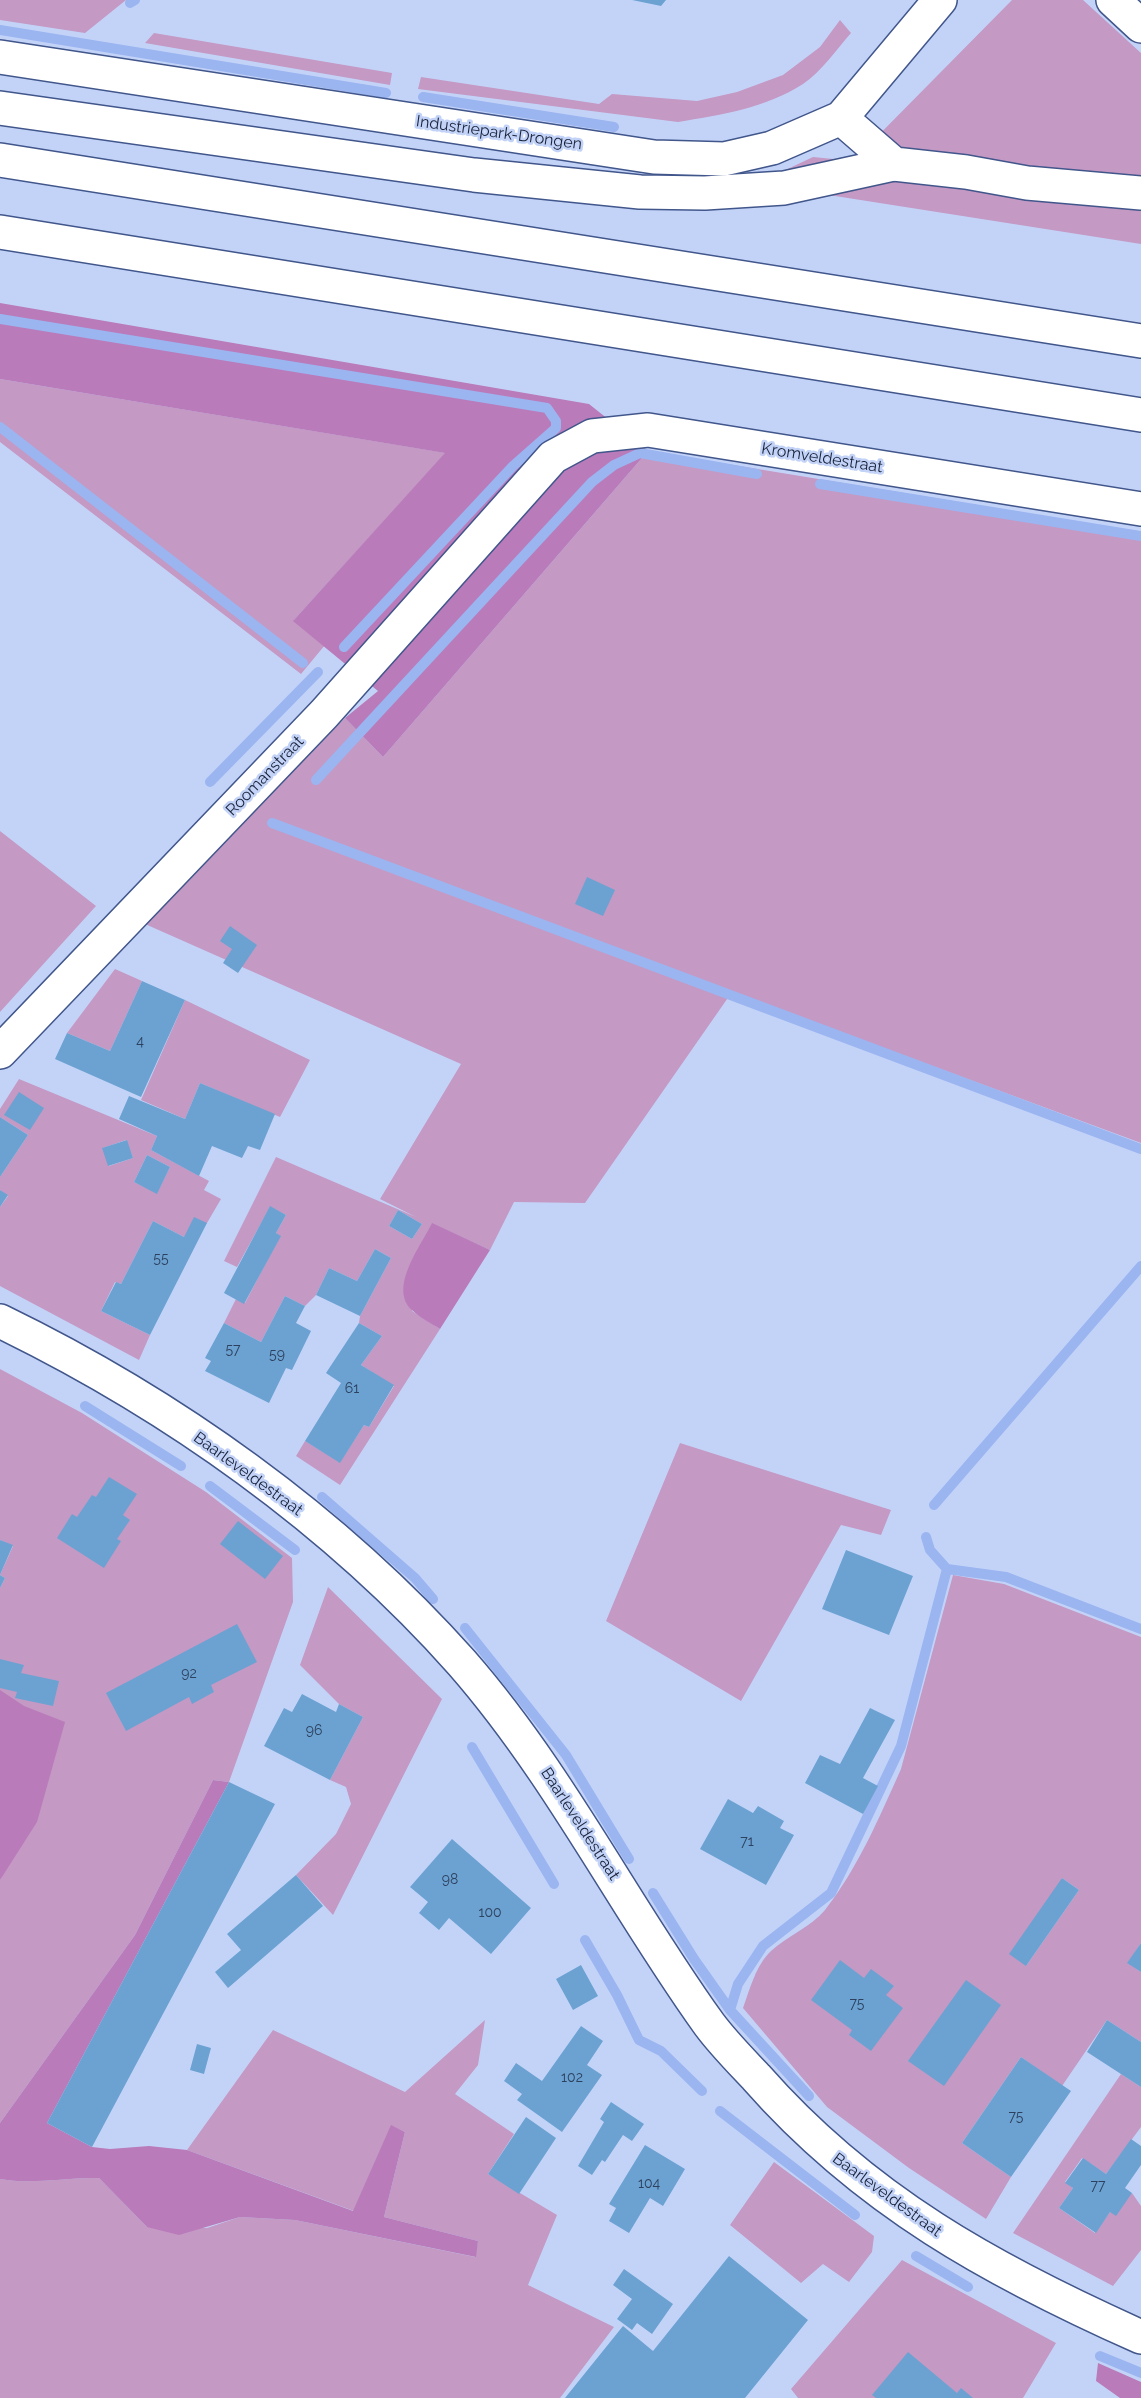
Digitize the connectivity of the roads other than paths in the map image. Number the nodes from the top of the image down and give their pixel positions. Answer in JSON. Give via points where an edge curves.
{"nodes":[{"id":1,"x":940,"y":0,"type":"edge"},
{"id":2,"x":1113,"y":0,"type":"edge"},
{"id":3,"x":1141,"y":26,"type":"edge"},
{"id":4,"x":0,"y":57,"type":"edge"},
{"id":5,"x":0,"y":108,"type":"edge"},
{"id":6,"x":841,"y":118,"type":"junction"},
{"id":7,"x":0,"y":160,"type":"edge"},
{"id":8,"x":894,"y":164,"type":"junction"},
{"id":9,"x":1141,"y":193,"type":"edge"},
{"id":10,"x":0,"y":232,"type":"edge"},
{"id":11,"x":1141,"y":341,"type":"edge"},
{"id":12,"x":1141,"y":415,"type":"edge"},
{"id":13,"x":521,"y":491,"type":"joint"},
{"id":14,"x":1141,"y":509,"type":"edge"},
{"id":15,"x":0,"y":1052,"type":"edge"},
{"id":16,"x":0,"y":1321,"type":"edge"},
{"id":17,"x":1141,"y":2337,"type":"edge"}],
"edges":[{"from":1,"to":6,"type":"main road","name":"Industriepark-Drongen"},
{"from":2,"to":3,"type":"main road"},
{"from":4,"to":6,"type":"main road","name":"Industriepark-Drongen","via":[[679,159],[724,159],[772,148]]},
{"from":5,"to":8,"type":"main road","via":[[474,175],[640,192],[784,188]]},
{"from":6,"to":8,"type":"main road"},
{"from":7,"to":11,"type":"main road"},
{"from":8,"to":9,"type":"main road","via":[[1027,183]]},
{"from":10,"to":12,"type":"main road"},
{"from":13,"to":14,"type":"main road","name":"Kromveldestraat","via":[[553,457],[592,436],[648,430]]},
{"from":13,"to":15,"type":"main road","name":"Roomanstraat","via":[[324,714]]},
{"from":16,"to":17,"type":"main road","name":"Baarleveldestraat","via":[[64,1352],[177,1422],[319,1526],[396,1593],[464,1665],[550,1776],[712,2028],[774,2098],[835,2158],[934,2231],[1063,2303]]}]}
